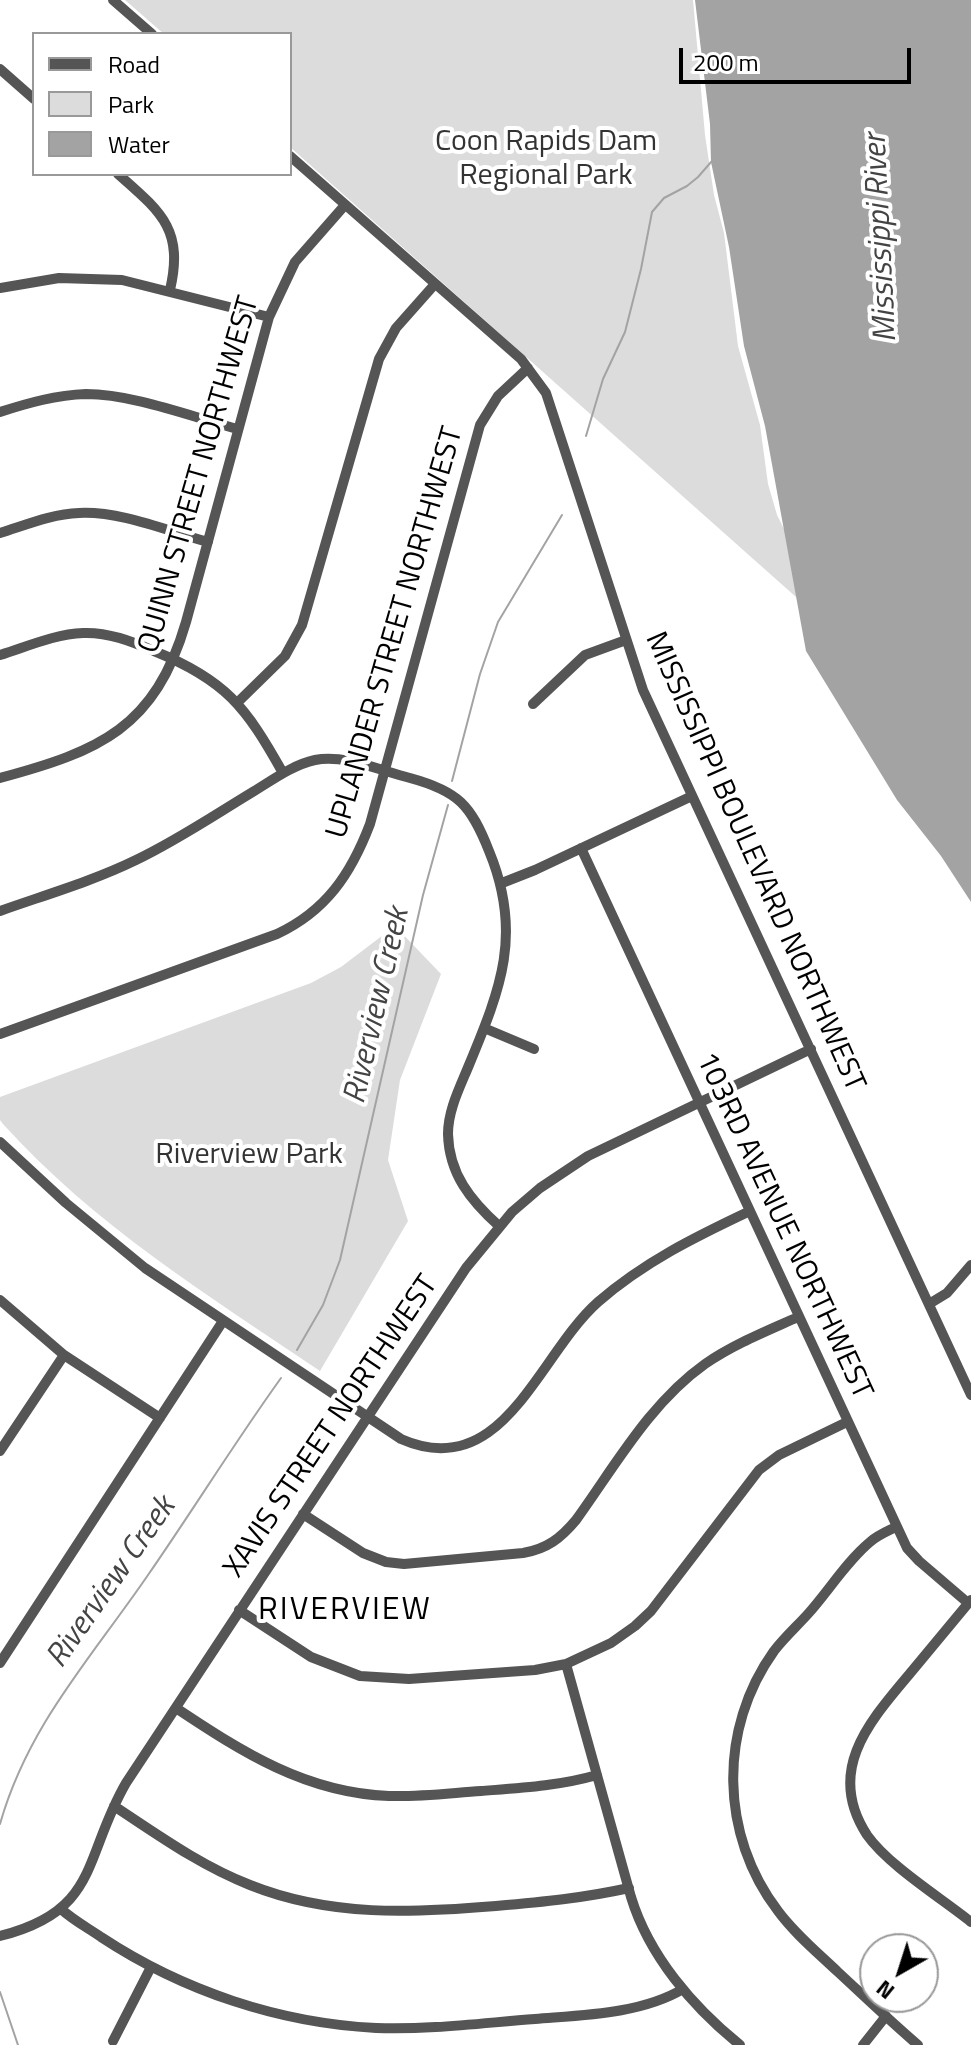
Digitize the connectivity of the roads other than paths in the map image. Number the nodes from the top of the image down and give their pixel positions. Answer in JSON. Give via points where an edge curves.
{"nodes":[{"id":1,"x":113,"y":0,"type":"edge"},
{"id":2,"x":150,"y":32,"type":"edge"},
{"id":3,"x":0,"y":69,"type":"edge"},
{"id":4,"x":32,"y":97,"type":"edge"},
{"id":5,"x":292,"y":158,"type":"edge"},
{"id":6,"x":120,"y":176,"type":"edge"},
{"id":7,"x":345,"y":205,"type":"junction"},
{"id":8,"x":435,"y":284,"type":"junction"},
{"id":9,"x":0,"y":288,"type":"edge"},
{"id":10,"x":170,"y":290,"type":"junction"},
{"id":11,"x":269,"y":317,"type":"junction"},
{"id":12,"x":528,"y":368,"type":"junction"},
{"id":13,"x":0,"y":412,"type":"edge"},
{"id":14,"x":238,"y":429,"type":"junction"},
{"id":15,"x":0,"y":533,"type":"edge"},
{"id":16,"x":208,"y":542,"type":"junction"},
{"id":17,"x":626,"y":640,"type":"junction"},
{"id":18,"x":0,"y":655,"type":"edge"},
{"id":19,"x":174,"y":659,"type":"junction"},
{"id":20,"x":238,"y":702,"type":"junction"},
{"id":21,"x":533,"y":704,"type":"dead end"},
{"id":22,"x":385,"y":772,"type":"junction"},
{"id":23,"x":283,"y":773,"type":"junction"},
{"id":24,"x":0,"y":778,"type":"edge"},
{"id":25,"x":692,"y":796,"type":"junction"},
{"id":26,"x":581,"y":848,"type":"junction"},
{"id":27,"x":502,"y":883,"type":"junction"},
{"id":28,"x":0,"y":911,"type":"edge"},
{"id":29,"x":484,"y":1028,"type":"junction"},
{"id":30,"x":0,"y":1034,"type":"edge"},
{"id":31,"x":534,"y":1049,"type":"dead end"},
{"id":32,"x":811,"y":1049,"type":"junction"},
{"id":33,"x":699,"y":1102,"type":"junction"},
{"id":34,"x":0,"y":1142,"type":"edge"},
{"id":35,"x":750,"y":1211,"type":"junction"},
{"id":36,"x":499,"y":1226,"type":"junction"},
{"id":37,"x":971,"y":1265,"type":"edge"},
{"id":38,"x":0,"y":1300,"type":"edge"},
{"id":39,"x":929,"y":1304,"type":"junction"},
{"id":40,"x":798,"y":1317,"type":"junction"},
{"id":41,"x":223,"y":1321,"type":"junction"},
{"id":42,"x":64,"y":1355,"type":"junction"},
{"id":43,"x":971,"y":1395,"type":"edge"},
{"id":44,"x":366,"y":1416,"type":"junction"},
{"id":45,"x":160,"y":1418,"type":"junction"},
{"id":46,"x":847,"y":1422,"type":"junction"},
{"id":47,"x":0,"y":1451,"type":"edge"},
{"id":48,"x":303,"y":1514,"type":"junction"},
{"id":49,"x":896,"y":1527,"type":"junction"},
{"id":50,"x":970,"y":1602,"type":"edge"},
{"id":51,"x":239,"y":1610,"type":"junction"},
{"id":52,"x":0,"y":1663,"type":"edge"},
{"id":53,"x":566,"y":1664,"type":"junction"},
{"id":54,"x":176,"y":1708,"type":"junction"},
{"id":55,"x":597,"y":1775,"type":"junction"},
{"id":56,"x":114,"y":1806,"type":"junction"},
{"id":57,"x":629,"y":1888,"type":"junction"},
{"id":58,"x":61,"y":1909,"type":"junction"},
{"id":59,"x":971,"y":1922,"type":"edge"},
{"id":60,"x":0,"y":1936,"type":"edge"},
{"id":61,"x":151,"y":1967,"type":"junction"},
{"id":62,"x":683,"y":1989,"type":"junction"},
{"id":63,"x":886,"y":2016,"type":"junction"},
{"id":64,"x":113,"y":2041,"type":"dead end"},
{"id":65,"x":740,"y":2045,"type":"edge"},
{"id":66,"x":863,"y":2045,"type":"edge"},
{"id":67,"x":918,"y":2045,"type":"edge"}],
"edges":[{"from":1,"to":2,"type":"street"},
{"from":3,"to":4,"type":"street"},
{"from":5,"to":7,"type":"street","name":"MISSISSIPPI BOULEVARD NORTHWEST"},
{"from":6,"to":10,"type":"street","via":[[155,207],[169,230],[176,260]]},
{"from":7,"to":8,"type":"street","name":"MISSISSIPPI BOULEVARD NORTHWEST"},
{"from":7,"to":11,"type":"street","name":"QUINN STREET NORTHWEST","via":[[295,262]]},
{"from":8,"to":12,"type":"street","name":"MISSISSIPPI BOULEVARD NORTHWEST"},
{"from":8,"to":20,"type":"street","via":[[396,328],[379,359],[302,625],[285,656]]},
{"from":9,"to":10,"type":"street","via":[[89,277]]},
{"from":10,"to":11,"type":"street"},
{"from":11,"to":14,"type":"street","name":"QUINN STREET NORTHWEST"},
{"from":12,"to":17,"type":"street","name":"MISSISSIPPI BOULEVARD NORTHWEST","via":[[553,409]]},
{"from":12,"to":22,"type":"street","name":"UPLANDER STREET NORTHWEST","via":[[498,396],[480,425]]},
{"from":13,"to":14,"type":"street","via":[[52,397],[102,395]]},
{"from":14,"to":16,"type":"street","name":"QUINN STREET NORTHWEST"},
{"from":15,"to":16,"type":"street","via":[[55,516],[97,513]]},
{"from":16,"to":19,"type":"street","name":"QUINN STREET NORTHWEST"},
{"from":17,"to":21,"type":"street","via":[[585,655]]},
{"from":17,"to":25,"type":"street","name":"MISSISSIPPI BOULEVARD NORTHWEST","via":[[639,681]]},
{"from":18,"to":19,"type":"street","via":[[80,633],[108,635]]},
{"from":19,"to":20,"type":"street"},
{"from":19,"to":24,"type":"street","name":"QUINN STREET NORTHWEST","via":[[148,700],[104,740],[58,762]]},
{"from":20,"to":23,"type":"street"},
{"from":22,"to":23,"type":"street","via":[[326,759]]},
{"from":22,"to":27,"type":"street","via":[[443,788],[463,802]]},
{"from":22,"to":30,"type":"street","name":"UPLANDER STREET NORTHWEST","via":[[370,824],[347,874],[328,900],[298,924]]},
{"from":23,"to":28,"type":"street","via":[[135,861]]},
{"from":25,"to":26,"type":"street"},
{"from":25,"to":32,"type":"street","name":"MISSISSIPPI BOULEVARD NORTHWEST"},
{"from":26,"to":27,"type":"street"},
{"from":26,"to":33,"type":"street","name":"103RD AVENUE NORTHWEST"},
{"from":27,"to":29,"type":"street","via":[[505,961]]},
{"from":29,"to":31,"type":"street"},
{"from":29,"to":36,"type":"street","via":[[453,1106],[448,1135],[463,1187]]},
{"from":32,"to":33,"type":"street","name":"XAVIS STREET NORTHWEST"},
{"from":32,"to":39,"type":"street","name":"MISSISSIPPI BOULEVARD NORTHWEST"},
{"from":33,"to":35,"type":"street","name":"103RD AVENUE NORTHWEST"},
{"from":33,"to":36,"type":"street","name":"XAVIS STREET NORTHWEST","via":[[564,1170]]},
{"from":34,"to":41,"type":"street","via":[[125,1253]]},
{"from":35,"to":40,"type":"street","name":"103RD AVENUE NORTHWEST"},
{"from":35,"to":44,"type":"street","via":[[665,1252],[598,1302],[503,1422],[482,1438],[449,1449],[426,1448]]},
{"from":36,"to":44,"type":"street","name":"XAVIS STREET NORTHWEST"},
{"from":37,"to":39,"type":"street","via":[[947,1293]]},
{"from":38,"to":42,"type":"street"},
{"from":39,"to":43,"type":"street","name":"MISSISSIPPI BOULEVARD NORTHWEST"},
{"from":40,"to":46,"type":"street","name":"103RD AVENUE NORTHWEST"},
{"from":40,"to":48,"type":"street","via":[[726,1352],[672,1391],[576,1520],[544,1548],[395,1564],[363,1553]]},
{"from":41,"to":44,"type":"street"},
{"from":41,"to":45,"type":"street"},
{"from":42,"to":45,"type":"street"},
{"from":42,"to":47,"type":"street"},
{"from":44,"to":48,"type":"street","name":"XAVIS STREET NORTHWEST"},
{"from":45,"to":52,"type":"street"},
{"from":46,"to":49,"type":"street","name":"103RD AVENUE NORTHWEST"},
{"from":46,"to":53,"type":"street","via":[[765,1465],[651,1611],[611,1643]]},
{"from":48,"to":51,"type":"street","name":"XAVIS STREET NORTHWEST"},
{"from":49,"to":50,"type":"street","name":"103RD AVENUE NORTHWEST","via":[[912,1555]]},
{"from":49,"to":63,"type":"street","via":[[868,1543],[774,1651],[745,1706],[733,1775],[741,1836],[765,1893],[793,1929]]},
{"from":50,"to":59,"type":"street","via":[[865,1728],[851,1777],[856,1811],[874,1843]]},
{"from":51,"to":53,"type":"street","via":[[320,1662],[360,1676],[409,1679]]},
{"from":51,"to":54,"type":"street","name":"XAVIS STREET NORTHWEST"},
{"from":53,"to":55,"type":"street"},
{"from":54,"to":55,"type":"street","via":[[270,1766],[351,1792],[427,1795],[557,1784]]},
{"from":54,"to":56,"type":"street","name":"XAVIS STREET NORTHWEST"},
{"from":55,"to":57,"type":"street"},
{"from":56,"to":57,"type":"street","via":[[232,1877],[275,1894],[339,1908],[427,1912],[574,1899]]},
{"from":56,"to":58,"type":"street","name":"XAVIS STREET NORTHWEST","via":[[83,1883]]},
{"from":57,"to":62,"type":"street","via":[[646,1935]]},
{"from":58,"to":60,"type":"street","name":"XAVIS STREET NORTHWEST","via":[[33,1926]]},
{"from":58,"to":61,"type":"street"},
{"from":61,"to":62,"type":"street","via":[[248,2006],[375,2028],[590,2014],[666,1998]]},
{"from":61,"to":64,"type":"street"},
{"from":62,"to":65,"type":"street"},
{"from":63,"to":66,"type":"street"},
{"from":63,"to":67,"type":"street"}]}
